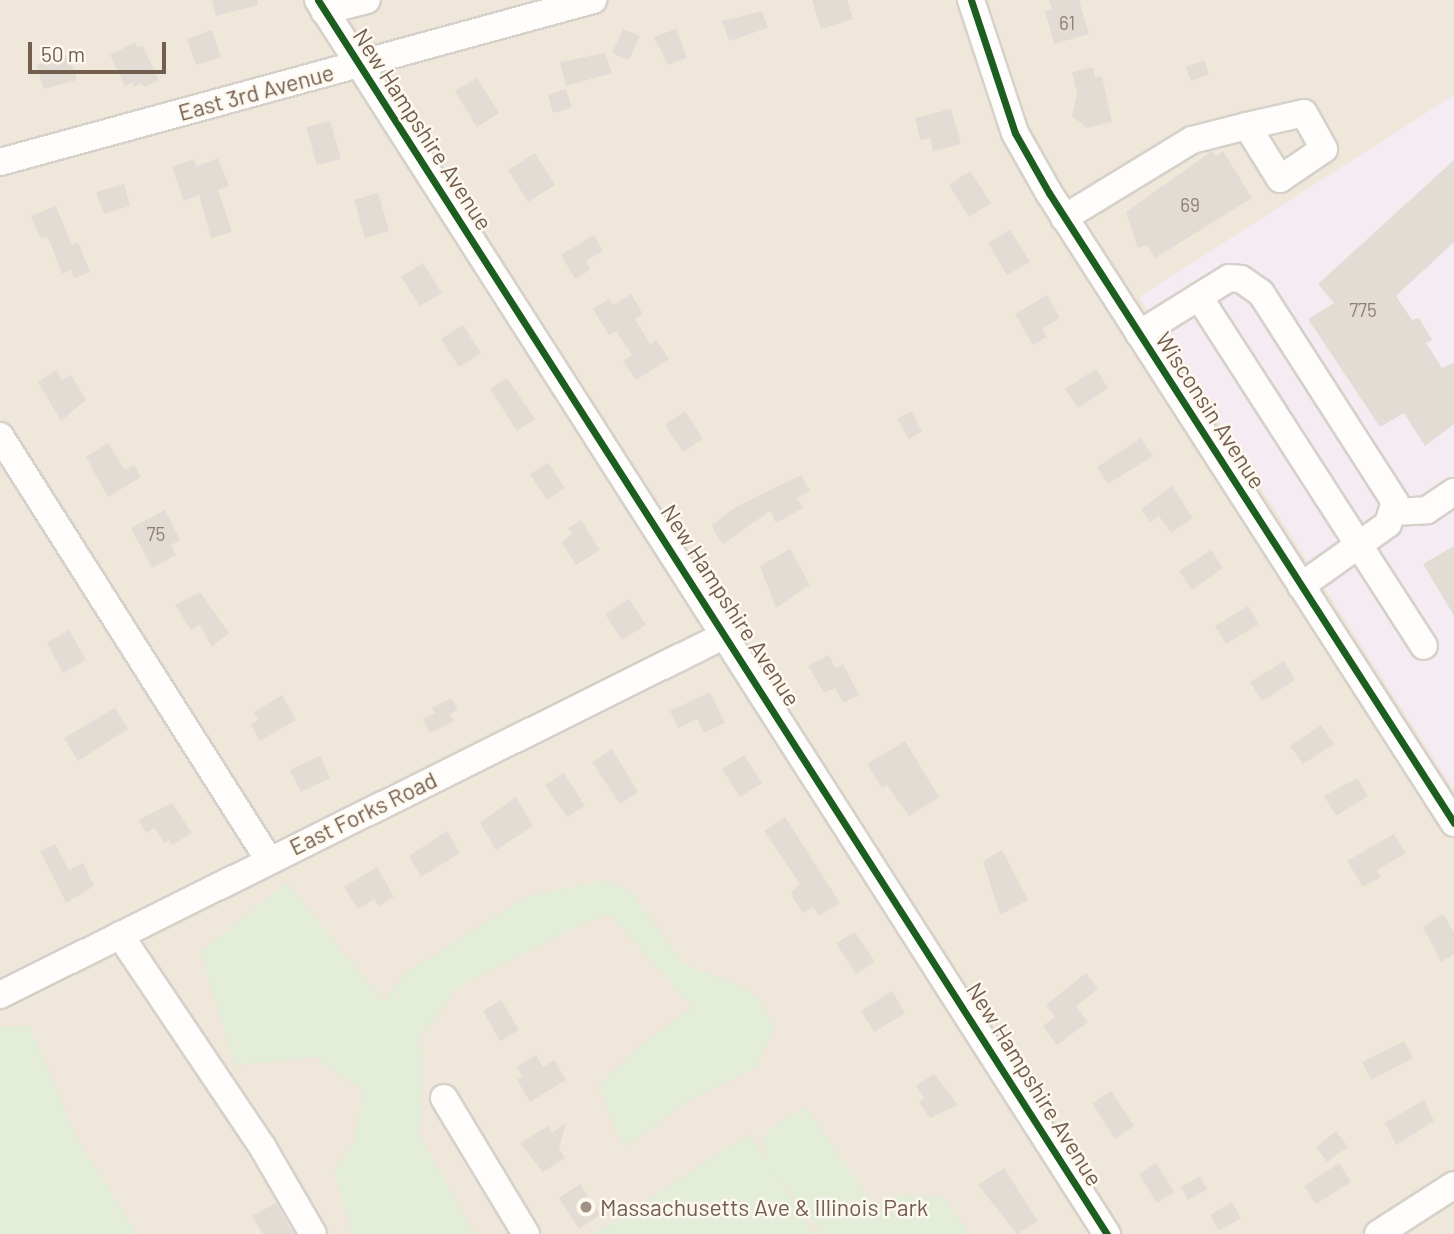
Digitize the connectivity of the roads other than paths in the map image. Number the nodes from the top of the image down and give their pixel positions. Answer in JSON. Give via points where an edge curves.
{"nodes":[{"id":1,"x":367,"y":0,"type":"edge"},
{"id":2,"x":971,"y":0,"type":"edge"},
{"id":3,"x":583,"y":1,"type":"edge"},
{"id":4,"x":321,"y":5,"type":"edge"},
{"id":5,"x":358,"y":64,"type":"junction"},
{"id":6,"x":1247,"y":125,"type":"dead end"},
{"id":7,"x":0,"y":162,"type":"edge"},
{"id":8,"x":1064,"y":218,"type":"junction"},
{"id":9,"x":1199,"y":297,"type":"junction"},
{"id":10,"x":1139,"y":334,"type":"junction"},
{"id":11,"x":0,"y":436,"type":"edge"},
{"id":12,"x":1454,"y":492,"type":"edge"},
{"id":13,"x":1394,"y":512,"type":"junction"},
{"id":14,"x":1360,"y":545,"type":"junction"},
{"id":15,"x":1301,"y":586,"type":"junction"},
{"id":16,"x":727,"y":634,"type":"junction"},
{"id":17,"x":1424,"y":646,"type":"dead end"},
{"id":18,"x":1454,"y":823,"type":"edge"},
{"id":19,"x":269,"y":860,"type":"junction"},
{"id":20,"x":120,"y":935,"type":"junction"},
{"id":21,"x":0,"y":995,"type":"edge"},
{"id":22,"x":444,"y":1098,"type":"dead end"},
{"id":23,"x":1454,"y":1185,"type":"edge"},
{"id":24,"x":1407,"y":1226,"type":"edge"},
{"id":25,"x":313,"y":1234,"type":"edge"},
{"id":26,"x":526,"y":1234,"type":"edge"},
{"id":27,"x":1107,"y":1234,"type":"edge"},
{"id":28,"x":1378,"y":1234,"type":"edge"}],
"edges":[{"from":1,"to":4,"type":"street"},
{"from":2,"to":8,"type":"street","name":"Wisconsin Avenue","via":[[1015,133]]},
{"from":3,"to":5,"type":"street","name":"East 3rd Avenue"},
{"from":4,"to":5,"type":"street","name":"New Hampshire Avenue"},
{"from":5,"to":7,"type":"street","name":"East 3rd Avenue"},
{"from":5,"to":16,"type":"street","name":"New Hampshire Avenue"},
{"from":6,"to":8,"type":"street","via":[[1174,148]]},
{"from":8,"to":10,"type":"street","name":"Wisconsin Avenue"},
{"from":9,"to":10,"type":"street"},
{"from":9,"to":13,"type":"street","via":[[1229,278],[1241,279],[1261,293],[1395,502]]},
{"from":9,"to":14,"type":"street"},
{"from":10,"to":15,"type":"street","name":"Wisconsin Avenue"},
{"from":11,"to":19,"type":"street"},
{"from":12,"to":13,"type":"street","via":[[1427,510]]},
{"from":13,"to":14,"type":"street","via":[[1388,524]]},
{"from":14,"to":15,"type":"street"},
{"from":14,"to":17,"type":"street"},
{"from":15,"to":18,"type":"street","name":"Wisconsin Avenue"},
{"from":16,"to":19,"type":"street","name":"East Forks Road"},
{"from":16,"to":27,"type":"street","name":"New Hampshire Avenue"},
{"from":19,"to":20,"type":"street","name":"East Forks Road"},
{"from":20,"to":21,"type":"street","name":"East Forks Road"},
{"from":20,"to":25,"type":"street","via":[[263,1148]]},
{"from":22,"to":26,"type":"street"},
{"from":23,"to":24,"type":"street"},
{"from":24,"to":28,"type":"street"}]}
